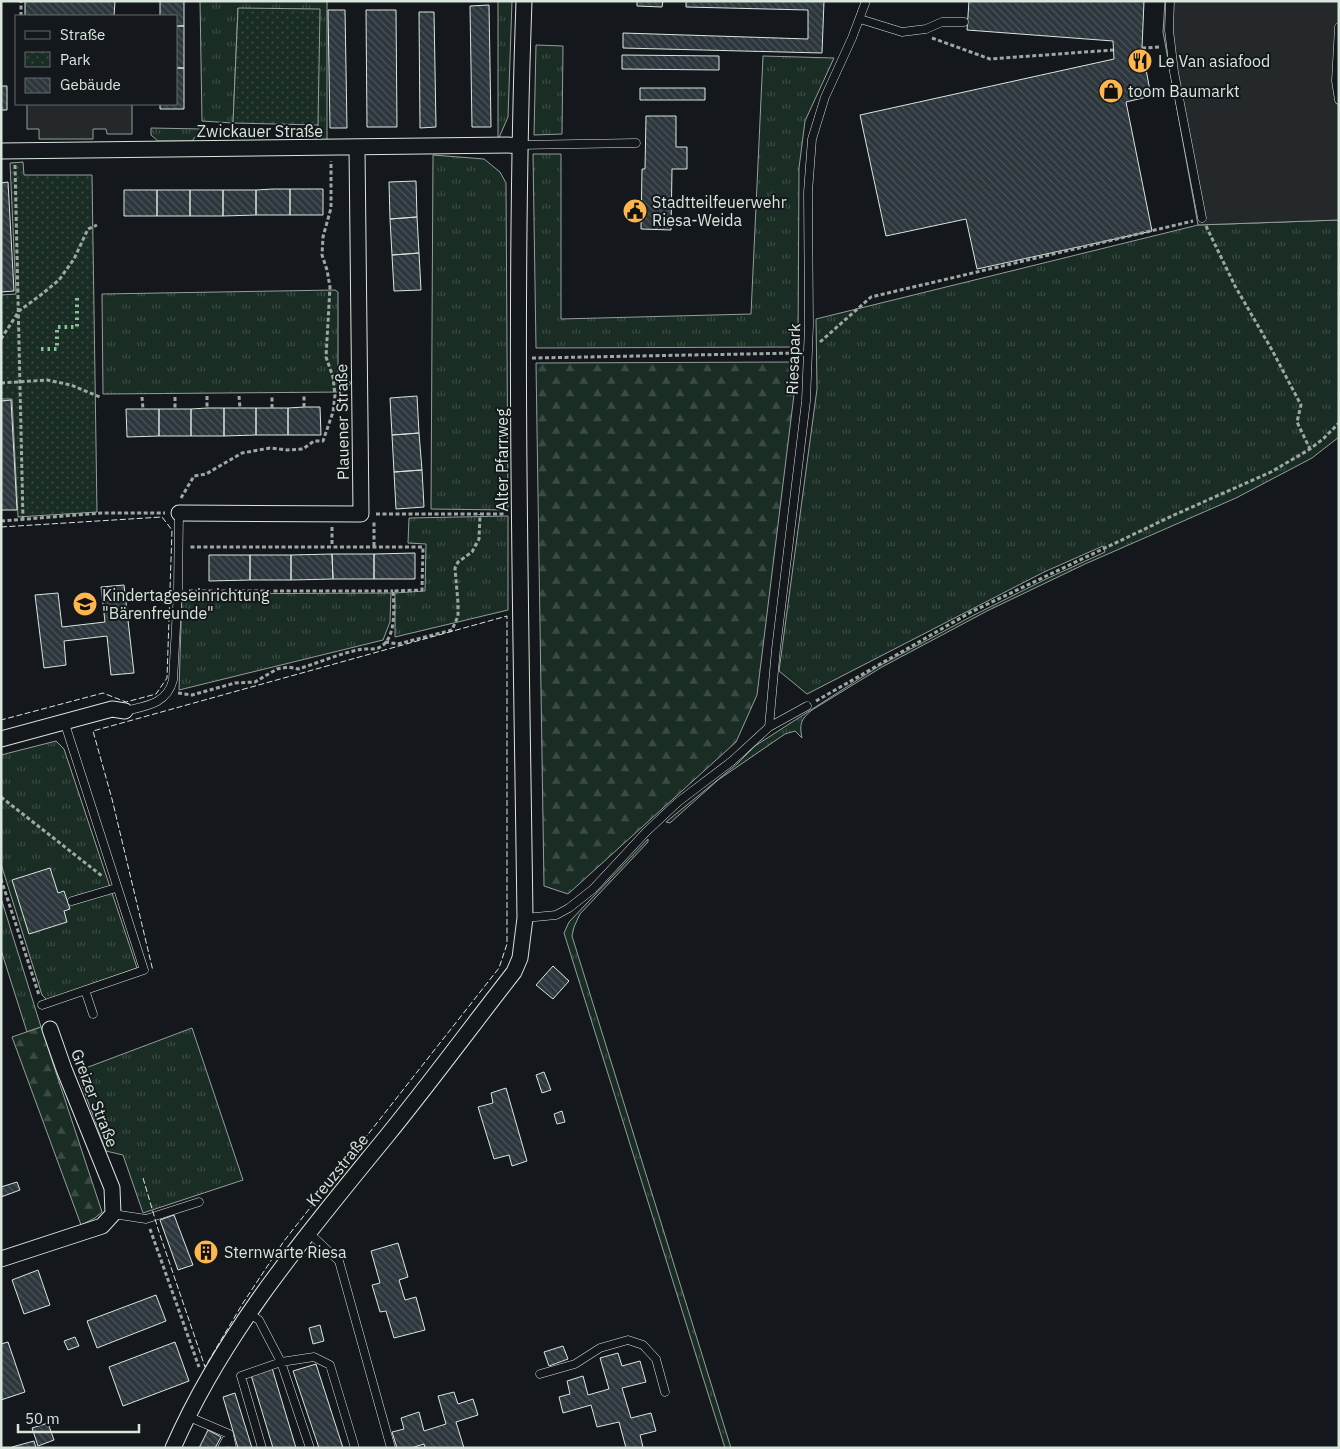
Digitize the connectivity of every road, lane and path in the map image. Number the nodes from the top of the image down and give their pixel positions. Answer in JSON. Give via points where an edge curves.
{"nodes":[{"id":1,"x":21,"y":1,"type":"edge"},
{"id":2,"x":524,"y":1,"type":"edge"},
{"id":3,"x":866,"y":1,"type":"edge"},
{"id":4,"x":1170,"y":1,"type":"edge"},
{"id":5,"x":20,"y":15,"type":"edge"},
{"id":6,"x":860,"y":19,"type":"junction"},
{"id":7,"x":964,"y":22,"type":"dead end"},
{"id":8,"x":1339,"y":27,"type":"edge"},
{"id":9,"x":926,"y":29,"type":"junction"},
{"id":10,"x":1171,"y":47,"type":"junction"},
{"id":11,"x":1142,"y":48,"type":"dead end"},
{"id":12,"x":1113,"y":50,"type":"dead end"},
{"id":13,"x":1337,"y":81,"type":"edge"},
{"id":14,"x":1339,"y":100,"type":"edge"},
{"id":15,"x":636,"y":143,"type":"dead end"},
{"id":16,"x":519,"y":145,"type":"junction"},
{"id":17,"x":331,"y":148,"type":"junction"},
{"id":18,"x":357,"y":148,"type":"junction"},
{"id":19,"x":8,"y":151,"type":"edge"},
{"id":20,"x":1202,"y":218,"type":"junction"},
{"id":21,"x":96,"y":225,"type":"dead end"},
{"id":22,"x":19,"y":311,"type":"junction"},
{"id":23,"x":1,"y":339,"type":"edge"},
{"id":24,"x":808,"y":353,"type":"junction"},
{"id":25,"x":519,"y":358,"type":"junction"},
{"id":26,"x":21,"y":382,"type":"junction"},
{"id":27,"x":1,"y":383,"type":"edge"},
{"id":28,"x":304,"y":395,"type":"dead end"},
{"id":29,"x":175,"y":396,"type":"dead end"},
{"id":30,"x":207,"y":396,"type":"dead end"},
{"id":31,"x":240,"y":396,"type":"dead end"},
{"id":32,"x":272,"y":396,"type":"dead end"},
{"id":33,"x":100,"y":397,"type":"dead end"},
{"id":34,"x":142,"y":397,"type":"dead end"},
{"id":35,"x":304,"y":407,"type":"dead end"},
{"id":36,"x":207,"y":408,"type":"dead end"},
{"id":37,"x":240,"y":408,"type":"dead end"},
{"id":38,"x":272,"y":408,"type":"dead end"},
{"id":39,"x":143,"y":409,"type":"dead end"},
{"id":40,"x":175,"y":409,"type":"dead end"},
{"id":41,"x":1339,"y":423,"type":"edge"},
{"id":42,"x":1310,"y":449,"type":"junction"},
{"id":43,"x":179,"y":513,"type":"junction"},
{"id":44,"x":520,"y":513,"type":"junction"},
{"id":45,"x":480,"y":514,"type":"junction"},
{"id":46,"x":23,"y":520,"type":"junction"},
{"id":47,"x":1,"y":521,"type":"edge"},
{"id":48,"x":374,"y":546,"type":"junction"},
{"id":49,"x":178,"y":547,"type":"junction"},
{"id":50,"x":394,"y":590,"type":"junction"},
{"id":51,"x":178,"y":591,"type":"junction"},
{"id":52,"x":385,"y":642,"type":"junction"},
{"id":53,"x":170,"y":690,"type":"junction"},
{"id":54,"x":807,"y":706,"type":"joint"},
{"id":55,"x":125,"y":711,"type":"joint"},
{"id":56,"x":64,"y":721,"type":"junction"},
{"id":57,"x":769,"y":727,"type":"junction"},
{"id":58,"x":1,"y":739,"type":"edge"},
{"id":59,"x":1,"y":797,"type":"edge"},
{"id":60,"x":1,"y":879,"type":"edge"},
{"id":61,"x":116,"y":888,"type":"junction"},
{"id":62,"x":72,"y":901,"type":"dead end"},
{"id":63,"x":525,"y":918,"type":"junction"},
{"id":64,"x":85,"y":990,"type":"junction"},
{"id":65,"x":42,"y":1005,"type":"joint"},
{"id":66,"x":93,"y":1014,"type":"dead end"},
{"id":67,"x":50,"y":1029,"type":"dead end"},
{"id":68,"x":199,"y":1202,"type":"dead end"},
{"id":69,"x":113,"y":1214,"type":"junction"},
{"id":70,"x":146,"y":1219,"type":"junction"},
{"id":71,"x":308,"y":1232,"type":"junction"},
{"id":72,"x":1,"y":1259,"type":"edge"},
{"id":73,"x":248,"y":1313,"type":"junction"},
{"id":74,"x":281,"y":1362,"type":"junction"},
{"id":75,"x":540,"y":1374,"type":"dead end"},
{"id":76,"x":204,"y":1384,"type":"junction"},
{"id":77,"x":665,"y":1392,"type":"dead end"},
{"id":78,"x":187,"y":1416,"type":"junction"},
{"id":79,"x":229,"y":1434,"type":"junction"},
{"id":80,"x":173,"y":1448,"type":"edge"},
{"id":81,"x":222,"y":1448,"type":"edge"},
{"id":82,"x":232,"y":1448,"type":"edge"},
{"id":83,"x":262,"y":1448,"type":"edge"},
{"id":84,"x":310,"y":1448,"type":"edge"},
{"id":85,"x":355,"y":1448,"type":"edge"},
{"id":86,"x":391,"y":1448,"type":"edge"}],
"edges":[{"from":1,"to":5,"type":"path"},
{"from":2,"to":16,"type":"street","name":"Alter Pfarrweg"},
{"from":3,"to":6,"type":"lane","name":"Riesapark"},
{"from":4,"to":10,"type":"lane"},
{"from":6,"to":9,"type":"lane","via":[[902,32]]},
{"from":6,"to":24,"type":"lane","name":"Riesapark","via":[[826,97],[812,139],[808,192]]},
{"from":7,"to":9,"type":"lane","via":[[942,22]]},
{"from":8,"to":13,"type":"lane"},
{"from":9,"to":12,"type":"path","via":[[932,38],[990,60]]},
{"from":10,"to":11,"type":"path"},
{"from":10,"to":20,"type":"lane"},
{"from":13,"to":14,"type":"lane"},
{"from":15,"to":16,"type":"lane"},
{"from":16,"to":18,"type":"street","name":"Zwickauer Straße"},
{"from":16,"to":25,"type":"street","name":"Alter Pfarrweg"},
{"from":17,"to":18,"type":"street","name":"Zwickauer Straße"},
{"from":17,"to":19,"type":"street","name":"Zwickauer Straße"},
{"from":17,"to":43,"type":"path","via":[[331,208],[322,255],[330,287],[326,358],[335,395],[327,433],[323,441],[314,441],[303,449],[270,448],[242,453],[206,474],[194,476],[182,494]]},
{"from":18,"to":43,"type":"street","name":"Plauener Straße","via":[[361,514]]},
{"from":19,"to":22,"type":"path"},
{"from":20,"to":24,"type":"path","via":[[871,297]]},
{"from":20,"to":42,"type":"path","via":[[1235,286],[1301,405],[1297,422]]},
{"from":21,"to":22,"type":"path","via":[[88,229],[59,280]]},
{"from":22,"to":23,"type":"path"},
{"from":22,"to":26,"type":"path"},
{"from":24,"to":25,"type":"path"},
{"from":24,"to":57,"type":"lane","name":"Riesapark","via":[[801,450]]},
{"from":25,"to":44,"type":"street","name":"Alter Pfarrweg"},
{"from":26,"to":27,"type":"path"},
{"from":26,"to":33,"type":"path","via":[[47,380],[71,385]]},
{"from":26,"to":46,"type":"path"},
{"from":28,"to":35,"type":"path"},
{"from":29,"to":40,"type":"path"},
{"from":30,"to":36,"type":"path"},
{"from":31,"to":37,"type":"path"},
{"from":32,"to":38,"type":"path"},
{"from":34,"to":39,"type":"path"},
{"from":41,"to":42,"type":"path"},
{"from":42,"to":54,"type":"path","via":[[1271,472],[971,612]]},
{"from":43,"to":46,"type":"path","via":[[102,513]]},
{"from":43,"to":49,"type":"lane"},
{"from":44,"to":45,"type":"path"},
{"from":44,"to":63,"type":"street","name":"Alter Pfarrweg"},
{"from":45,"to":48,"type":"path","via":[[374,514]]},
{"from":45,"to":52,"type":"path","via":[[479,539],[472,552],[455,568],[458,616],[452,630],[398,644]]},
{"from":46,"to":47,"type":"path"},
{"from":48,"to":49,"type":"path"},
{"from":48,"to":50,"type":"path","via":[[424,547],[422,590]]},
{"from":49,"to":51,"type":"lane"},
{"from":50,"to":51,"type":"path"},
{"from":50,"to":52,"type":"path","via":[[394,622]]},
{"from":51,"to":53,"type":"lane"},
{"from":52,"to":53,"type":"path","via":[[378,648],[359,649],[298,669],[277,670],[255,682],[235,683],[187,696]]},
{"from":53,"to":55,"type":"lane","via":[[158,702]]},
{"from":54,"to":57,"type":"lane"},
{"from":55,"to":56,"type":"street","via":[[112,709]]},
{"from":56,"to":58,"type":"street"},
{"from":56,"to":61,"type":"lane"},
{"from":57,"to":63,"type":"lane","via":[[732,761],[678,802],[569,908],[556,915]]},
{"from":59,"to":61,"type":"path"},
{"from":60,"to":65,"type":"path"},
{"from":61,"to":62,"type":"lane"},
{"from":61,"to":64,"type":"lane","via":[[144,970]]},
{"from":63,"to":71,"type":"street","name":"Kreuzstraße","via":[[520,958],[514,972],[440,1070]]},
{"from":64,"to":65,"type":"lane"},
{"from":64,"to":66,"type":"lane"},
{"from":67,"to":69,"type":"street","name":"Greizer Straße","via":[[112,1188]]},
{"from":68,"to":70,"type":"lane"},
{"from":69,"to":70,"type":"lane"},
{"from":69,"to":72,"type":"street","via":[[102,1226]]},
{"from":70,"to":76,"type":"path"},
{"from":71,"to":73,"type":"street","name":"Kreuzstraße"},
{"from":71,"to":86,"type":"lane","via":[[339,1261]]},
{"from":73,"to":74,"type":"lane","via":[[259,1320]]},
{"from":73,"to":76,"type":"street","name":"Kreuzstraße"},
{"from":74,"to":83,"type":"lane","via":[[240,1376]]},
{"from":74,"to":84,"type":"lane"},
{"from":74,"to":85,"type":"lane","via":[[314,1357],[330,1365]]},
{"from":75,"to":77,"type":"lane","via":[[575,1364],[600,1348],[628,1340],[643,1345],[656,1358]]},
{"from":76,"to":78,"type":"street","name":"Kreuzstraße"},
{"from":78,"to":79,"type":"lane"},
{"from":78,"to":80,"type":"street","name":"Kreuzstraße"},
{"from":79,"to":81,"type":"lane"},
{"from":79,"to":82,"type":"lane"}]}
